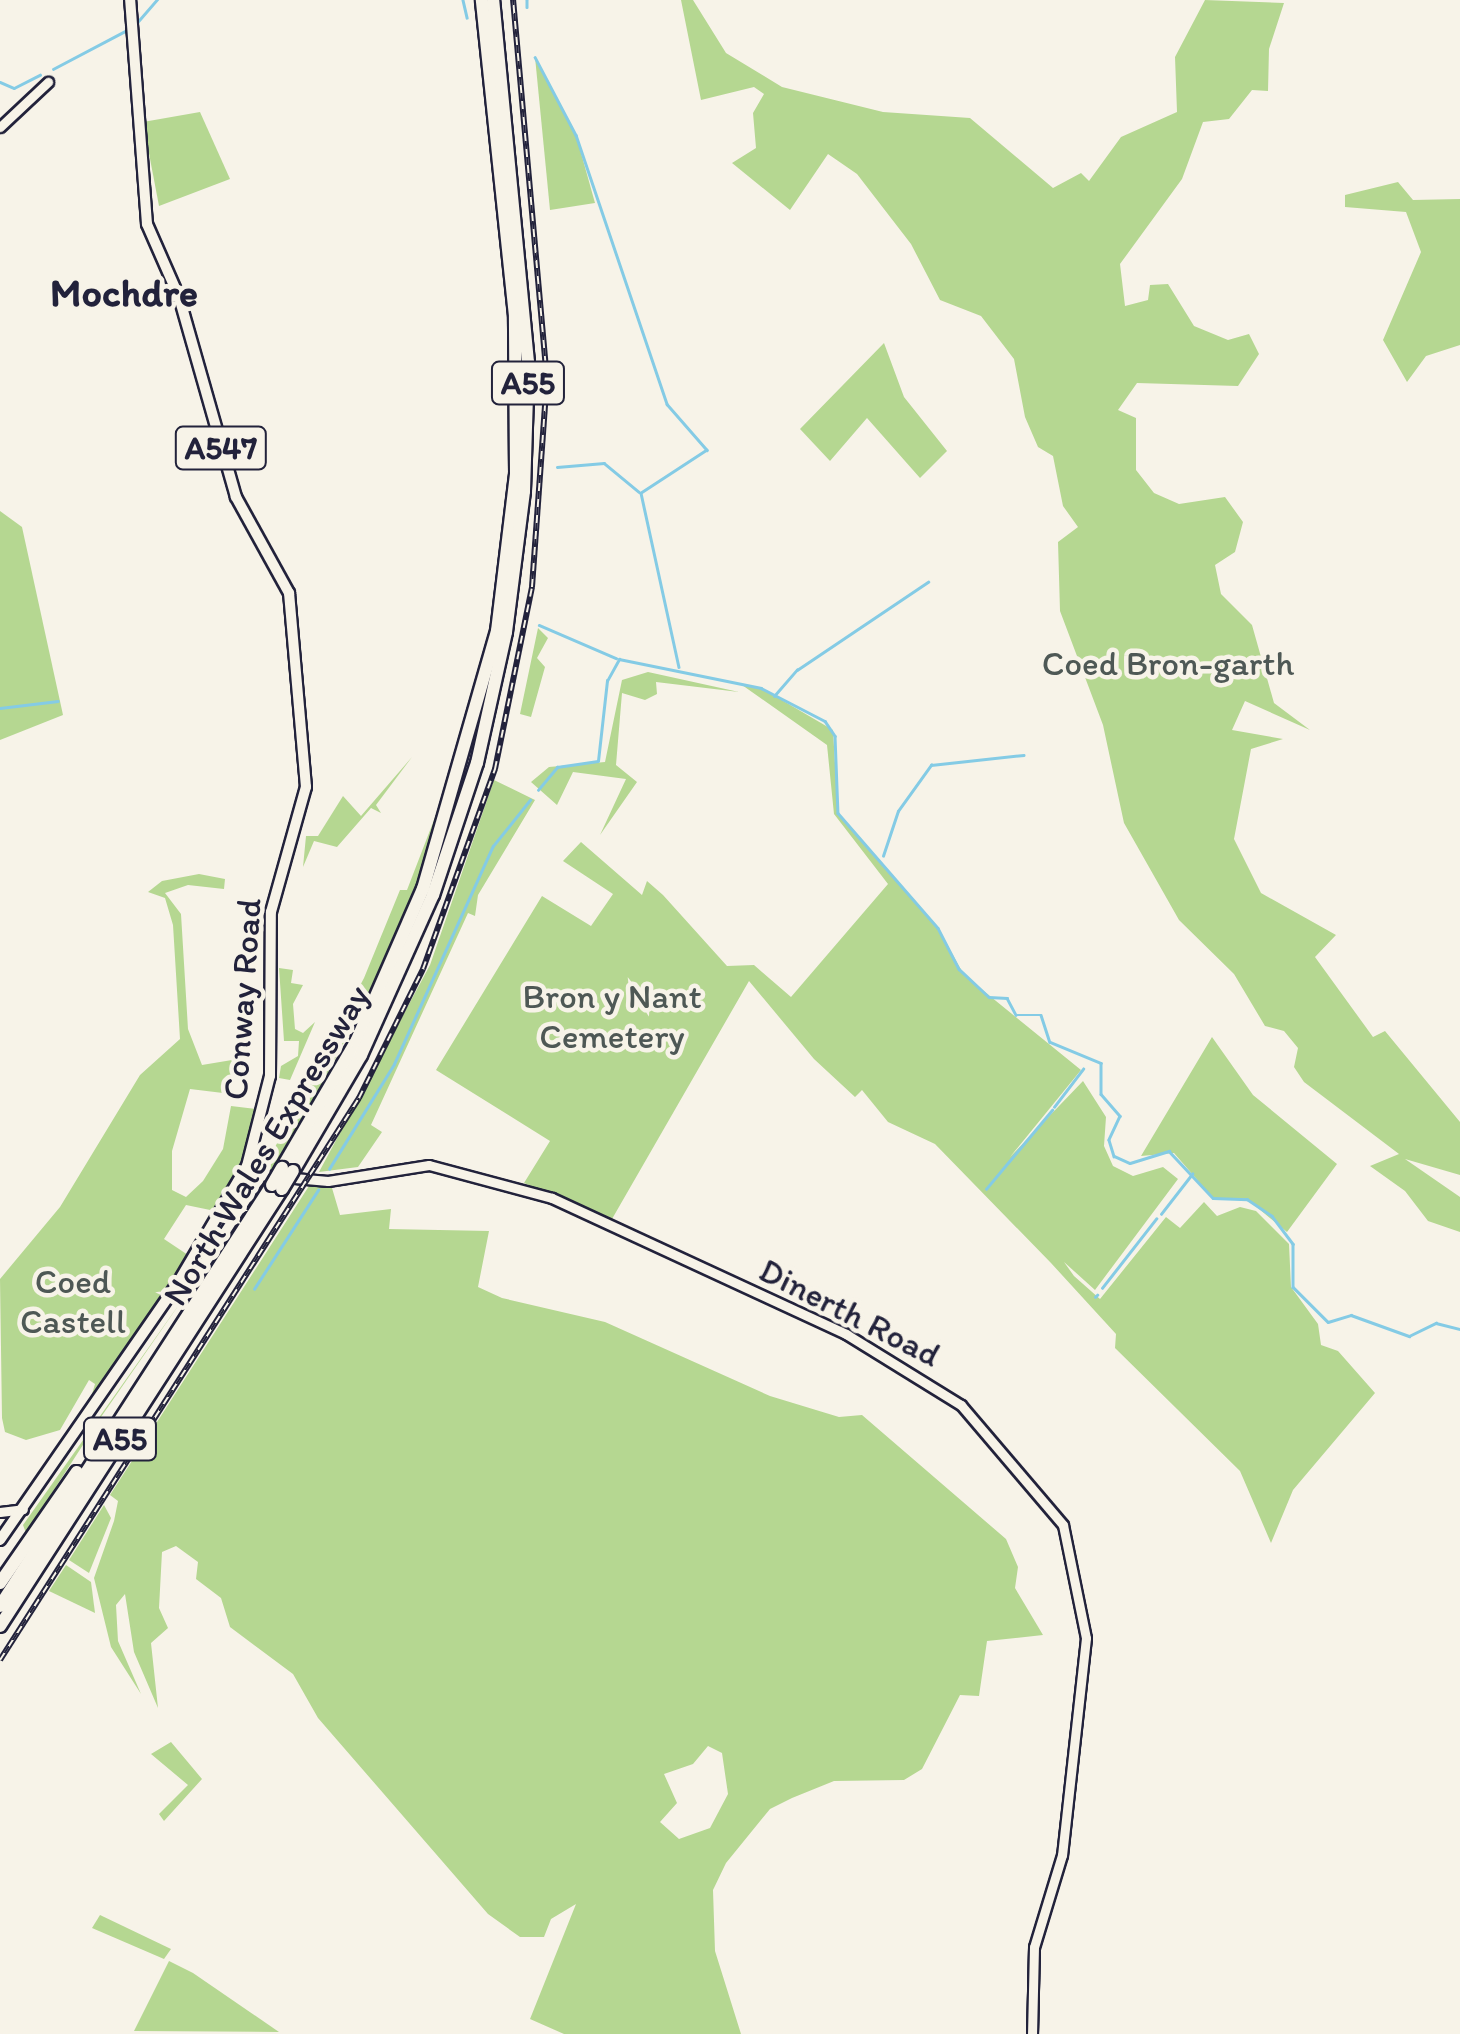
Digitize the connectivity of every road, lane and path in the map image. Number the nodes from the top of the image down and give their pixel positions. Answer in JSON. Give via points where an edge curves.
{"nodes":[{"id":1,"x":130,"y":0,"type":"edge"},
{"id":2,"x":482,"y":0,"type":"edge"},
{"id":3,"x":493,"y":0,"type":"edge"},
{"id":4,"x":48,"y":82,"type":"dead end"},
{"id":5,"x":0,"y":127,"type":"edge"},
{"id":6,"x":469,"y":769,"type":"junction"},
{"id":7,"x":277,"y":1187,"type":"junction"},
{"id":8,"x":176,"y":1286,"type":"junction"},
{"id":9,"x":108,"y":1436,"type":"junction"},
{"id":10,"x":24,"y":1509,"type":"junction"},
{"id":11,"x":0,"y":1512,"type":"edge"},
{"id":12,"x":0,"y":1540,"type":"edge"},
{"id":13,"x":0,"y":1583,"type":"edge"},
{"id":14,"x":0,"y":1606,"type":"edge"},
{"id":15,"x":0,"y":1626,"type":"edge"},
{"id":16,"x":1032,"y":2034,"type":"edge"}],
"edges":[{"from":1,"to":8,"type":"main road","name":"Conway Road","number":"A547","via":[[147,224],[179,297],[236,497],[289,593],[308,769],[271,912],[271,1061],[256,1138]]},
{"from":2,"to":6,"type":"highway","name":"North Wales Expressway","number":"A55","via":[[508,213],[516,456],[498,631]]},
{"from":3,"to":6,"type":"highway","name":"North Wales Expressway","number":"A55","via":[[521,241],[528,427],[506,632]]},
{"from":4,"to":5,"type":"street","via":[[31,90]]},
{"from":6,"to":7,"type":"highway","name":"North Wales Expressway","number":"A55","bridge":true,"via":[[399,976]]},
{"from":7,"to":9,"type":"highway","name":"North Wales Expressway","number":"A55"},
{"from":7,"to":15,"type":"highway","name":"North Wales Expressway","number":"A55"},
{"from":8,"to":10,"type":"main road","name":"Conway Road","number":"A547"},
{"from":8,"to":16,"type":"street","name":"Dinerth Road","via":[[198,1273],[262,1175],[328,1180],[429,1165],[552,1198],[846,1334],[961,1405],[1063,1525],[1086,1638],[1062,1856],[1034,1948]]},
{"from":9,"to":13,"type":"highway"},
{"from":9,"to":14,"type":"highway","name":"North Wales Expressway","number":"A55"},
{"from":10,"to":11,"type":"street"},
{"from":10,"to":12,"type":"main road","name":"Conway Road","number":"A547"}]}
